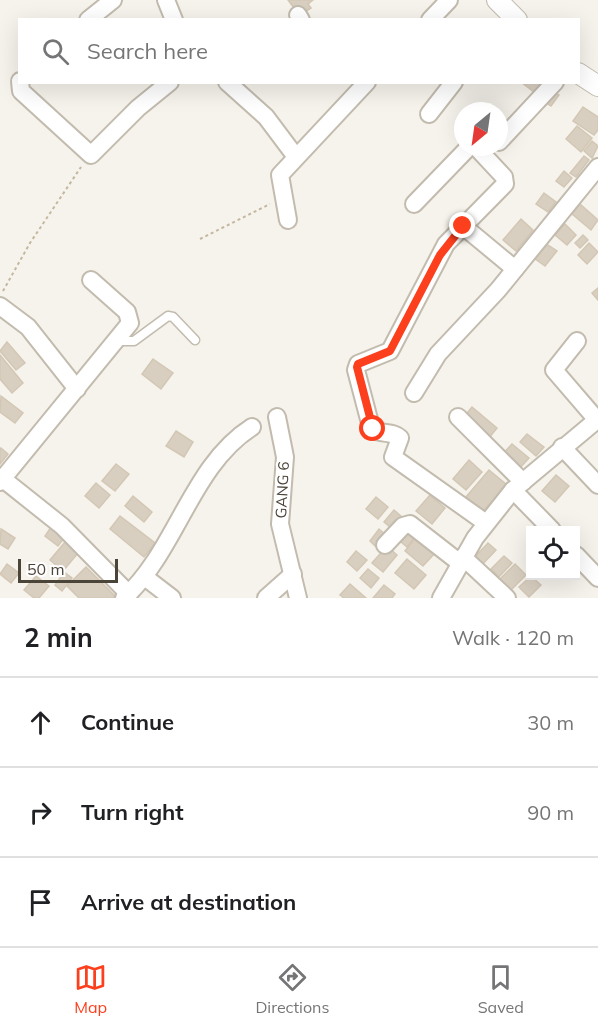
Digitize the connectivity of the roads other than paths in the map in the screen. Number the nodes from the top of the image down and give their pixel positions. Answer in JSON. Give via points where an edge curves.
{"nodes":[{"id":1,"x":113,"y":0,"type":"edge"},
{"id":2,"x":166,"y":0,"type":"edge"},
{"id":3,"x":449,"y":0,"type":"edge"},
{"id":4,"x":90,"y":18,"type":"edge"},
{"id":5,"x":173,"y":18,"type":"edge"},
{"id":6,"x":432,"y":18,"type":"edge"},
{"id":7,"x":580,"y":74,"type":"edge"},
{"id":8,"x":20,"y":84,"type":"edge"},
{"id":9,"x":168,"y":84,"type":"edge"},
{"id":10,"x":229,"y":84,"type":"edge"},
{"id":11,"x":452,"y":84,"type":"edge"},
{"id":12,"x":553,"y":84,"type":"edge"},
{"id":13,"x":361,"y":85,"type":"edge"},
{"id":14,"x":598,"y":86,"type":"edge"},
{"id":15,"x":429,"y":114,"type":"dead end"},
{"id":16,"x":508,"y":132,"type":"edge"},
{"id":17,"x":296,"y":156,"type":"junction"},
{"id":18,"x":460,"y":156,"type":"edge"},
{"id":19,"x":490,"y":156,"type":"edge"},
{"id":20,"x":598,"y":167,"type":"edge"},
{"id":21,"x":414,"y":204,"type":"dead end"},
{"id":22,"x":288,"y":220,"type":"dead end"},
{"id":23,"x":463,"y":226,"type":"junction"},
{"id":24,"x":515,"y":269,"type":"junction"},
{"id":25,"x":91,"y":280,"type":"dead end"},
{"id":26,"x":0,"y":306,"type":"edge"},
{"id":27,"x":195,"y":340,"type":"dead end"},
{"id":28,"x":116,"y":341,"type":"junction"},
{"id":29,"x":577,"y":341,"type":"dead end"},
{"id":30,"x":77,"y":389,"type":"junction"},
{"id":31,"x":414,"y":393,"type":"dead end"},
{"id":32,"x":277,"y":417,"type":"dead end"},
{"id":33,"x":458,"y":417,"type":"dead end"},
{"id":34,"x":598,"y":420,"type":"edge"},
{"id":35,"x":252,"y":427,"type":"dead end"},
{"id":36,"x":562,"y":447,"type":"junction"},
{"id":37,"x":2,"y":481,"type":"edge"},
{"id":38,"x":598,"y":485,"type":"edge"},
{"id":39,"x":518,"y":486,"type":"junction"},
{"id":40,"x":486,"y":523,"type":"junction"},
{"id":41,"x":548,"y":526,"type":"edge"},
{"id":42,"x":384,"y":545,"type":"dead end"},
{"id":43,"x":580,"y":559,"type":"edge"},
{"id":44,"x":461,"y":560,"type":"junction"},
{"id":45,"x":293,"y":574,"type":"junction"},
{"id":46,"x":146,"y":578,"type":"junction"},
{"id":47,"x":598,"y":578,"type":"edge"},
{"id":48,"x":127,"y":596,"type":"edge"},
{"id":49,"x":172,"y":598,"type":"edge"},
{"id":50,"x":266,"y":598,"type":"edge"},
{"id":51,"x":298,"y":598,"type":"edge"},
{"id":52,"x":441,"y":598,"type":"edge"},
{"id":53,"x":507,"y":598,"type":"edge"}],
"edges":[{"from":1,"to":4,"type":"street"},
{"from":2,"to":5,"type":"street"},
{"from":3,"to":6,"type":"street"},
{"from":7,"to":14,"type":"street"},
{"from":8,"to":9,"type":"street","via":[[21,92],[90,155]]},
{"from":10,"to":17,"type":"street","via":[[266,117]]},
{"from":11,"to":15,"type":"street"},
{"from":12,"to":16,"type":"street"},
{"from":13,"to":17,"type":"street"},
{"from":17,"to":22,"type":"street","via":[[280,175]]},
{"from":18,"to":21,"type":"street"},
{"from":19,"to":23,"type":"street","via":[[505,184]]},
{"from":20,"to":24,"type":"street"},
{"from":23,"to":24,"type":"street"},
{"from":23,"to":40,"type":"street","via":[[440,255],[390,351],[358,364],[356,370],[371,427],[400,438],[393,457]]},
{"from":24,"to":31,"type":"street","via":[[438,354]]},
{"from":25,"to":28,"type":"street","via":[[130,318],[127,329]]},
{"from":26,"to":30,"type":"street","via":[[28,327]]},
{"from":27,"to":28,"type":"lane","via":[[168,316],[134,341]]},
{"from":28,"to":30,"type":"street"},
{"from":29,"to":34,"type":"street","via":[[554,370]]},
{"from":30,"to":37,"type":"street"},
{"from":32,"to":45,"type":"street","name":"GANG 6","via":[[285,457],[280,524]]},
{"from":33,"to":39,"type":"street"},
{"from":34,"to":36,"type":"street"},
{"from":35,"to":46,"type":"street","via":[[224,448]]},
{"from":36,"to":38,"type":"street"},
{"from":36,"to":39,"type":"street"},
{"from":37,"to":48,"type":"street","via":[[62,526]]},
{"from":39,"to":40,"type":"street"},
{"from":39,"to":41,"type":"street"},
{"from":40,"to":44,"type":"street"},
{"from":42,"to":44,"type":"street","via":[[410,524]]},
{"from":43,"to":47,"type":"street"},
{"from":44,"to":52,"type":"street"},
{"from":44,"to":53,"type":"street"},
{"from":45,"to":50,"type":"street"},
{"from":45,"to":51,"type":"street","name":"GANG 6"},
{"from":46,"to":48,"type":"street"},
{"from":46,"to":49,"type":"street"}]}
